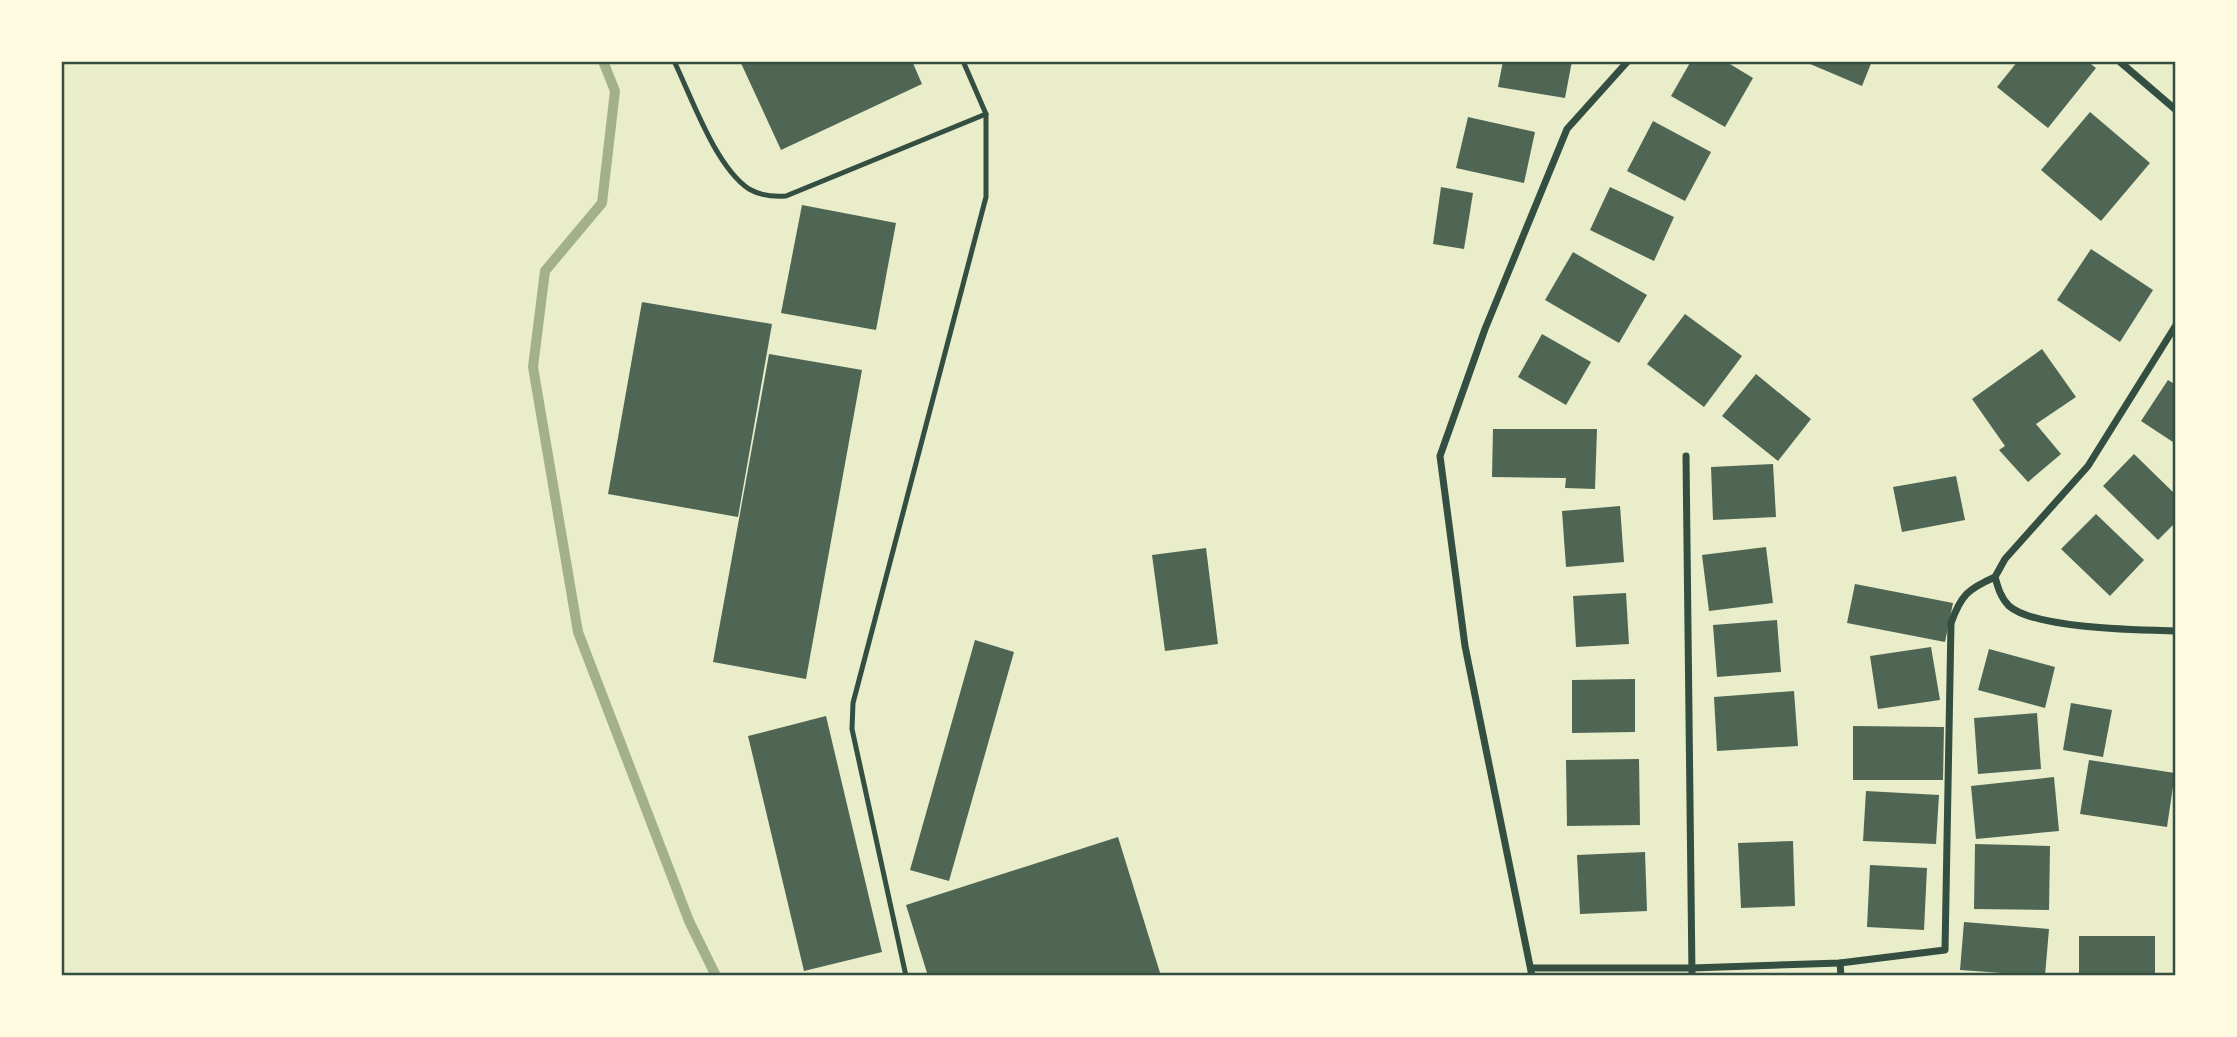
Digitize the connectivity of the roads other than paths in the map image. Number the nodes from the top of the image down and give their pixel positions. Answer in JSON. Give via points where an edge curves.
{"nodes":[{"id":1,"x":674,"y":61,"type":"edge"},
{"id":2,"x":962,"y":61,"type":"edge"},
{"id":3,"x":1628,"y":61,"type":"edge"},
{"id":4,"x":2119,"y":61,"type":"edge"},
{"id":5,"x":2176,"y":110,"type":"edge"},
{"id":6,"x":986,"y":114,"type":"junction"},
{"id":7,"x":2176,"y":326,"type":"edge"},
{"id":8,"x":1686,"y":456,"type":"dead end"},
{"id":9,"x":1995,"y":577,"type":"junction"},
{"id":10,"x":2176,"y":631,"type":"edge"},
{"id":11,"x":1840,"y":963,"type":"junction"},
{"id":12,"x":1532,"y":972,"type":"edge"},
{"id":13,"x":1692,"y":972,"type":"edge"},
{"id":14,"x":905,"y":976,"type":"edge"},
{"id":15,"x":1841,"y":976,"type":"edge"}],
"edges":[{"from":1,"to":6,"type":"lane","via":[[722,158],[750,190],[768,197],[786,196]]},
{"from":2,"to":6,"type":"lane"},
{"from":3,"to":12,"type":"street","via":[[1567,130],[1485,329],[1440,456],[1465,646]]},
{"from":4,"to":5,"type":"street"},
{"from":6,"to":14,"type":"lane","via":[[986,197],[853,704],[852,729]]},
{"from":7,"to":9,"type":"street","via":[[2088,466],[2005,559]]},
{"from":8,"to":13,"type":"street"},
{"from":9,"to":10,"type":"street","via":[[2001,597],[2011,608],[2030,615],[2085,628]]},
{"from":9,"to":11,"type":"street","via":[[1971,587],[1958,603],[1951,623],[1945,950]]},
{"from":11,"to":13,"type":"street"},
{"from":11,"to":15,"type":"street"},
{"from":12,"to":13,"type":"street"}]}
